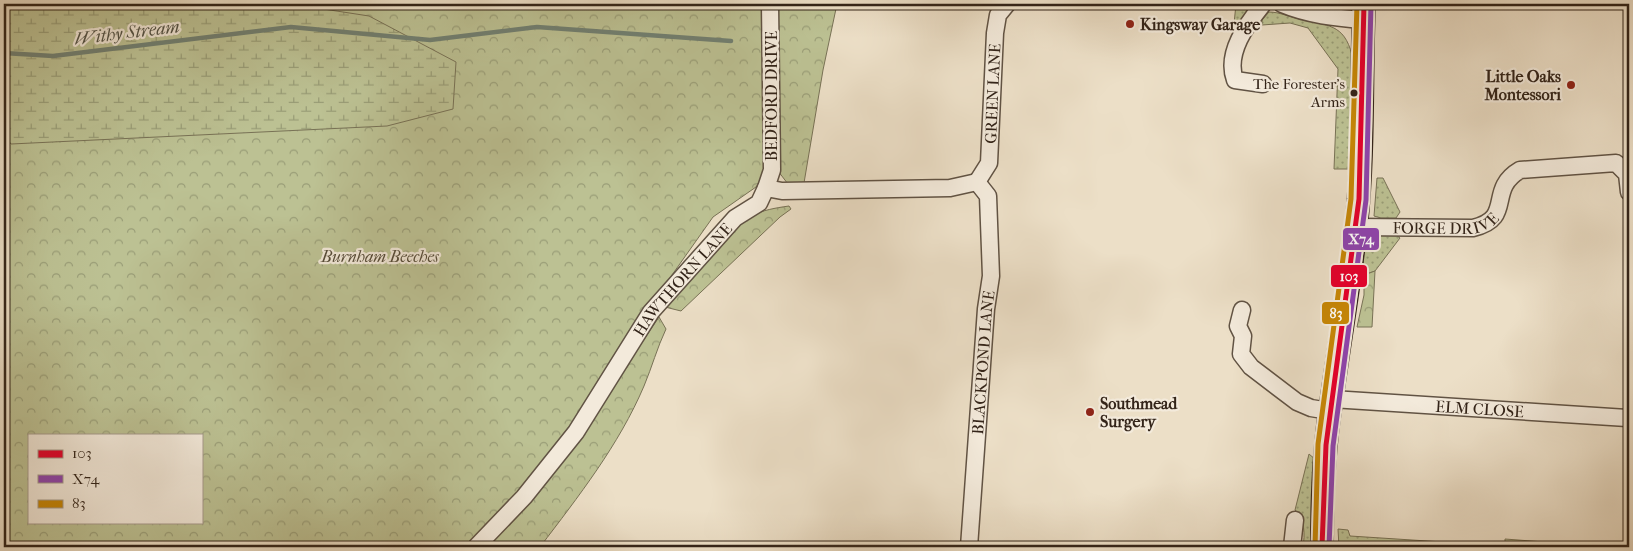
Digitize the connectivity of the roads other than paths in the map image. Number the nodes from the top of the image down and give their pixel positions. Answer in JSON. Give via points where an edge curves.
{"nodes":[{"id":1,"x":770,"y":4,"type":"edge"},
{"id":2,"x":1006,"y":4,"type":"edge"},
{"id":3,"x":1263,"y":4,"type":"edge"},
{"id":4,"x":1282,"y":4,"type":"edge"},
{"id":5,"x":1364,"y":12,"type":"edge"},
{"id":6,"x":1263,"y":84,"type":"dead end"},
{"id":7,"x":977,"y":182,"type":"junction"},
{"id":8,"x":766,"y":188,"type":"junction"},
{"id":9,"x":1629,"y":192,"type":"edge"},
{"id":10,"x":1356,"y":227,"type":"junction"},
{"id":11,"x":1242,"y":310,"type":"dead end"},
{"id":12,"x":1331,"y":405,"type":"junction"},
{"id":13,"x":1627,"y":418,"type":"dead end"},
{"id":14,"x":1295,"y":520,"type":"dead end"},
{"id":15,"x":476,"y":547,"type":"edge"},
{"id":16,"x":970,"y":547,"type":"edge"},
{"id":17,"x":1292,"y":547,"type":"edge"},
{"id":18,"x":1322,"y":547,"type":"edge"}],
"edges":[{"from":1,"to":8,"type":"street","name":"BEDFORD DRIVE","via":[[772,170]]},
{"from":2,"to":7,"type":"street","name":"GREEN LANE","via":[[998,15],[995,33],[989,163]]},
{"from":3,"to":6,"type":"street","via":[[1248,22],[1235,49],[1232,73],[1235,80]]},
{"from":4,"to":5,"type":"street","via":[[1298,11],[1337,18]]},
{"from":5,"to":10,"type":"main road","via":[[1363,130]]},
{"from":7,"to":8,"type":"street","via":[[950,188],[782,191]]},
{"from":7,"to":16,"type":"street","name":"BLACKPOND LANE","via":[[988,196],[991,276]]},
{"from":8,"to":15,"type":"street","name":"HAWTHORN LANE","via":[[759,203],[735,218],[651,312],[576,432],[524,497]]},
{"from":9,"to":10,"type":"street","name":"FORGE DRIVE","via":[[1627,174],[1616,163],[1520,170],[1507,177],[1498,213],[1488,224],[1473,228]]},
{"from":10,"to":12,"type":"main road"},
{"from":11,"to":12,"type":"street","name":"ELM CLOSE","via":[[1238,326],[1243,336],[1241,354],[1251,368],[1297,402],[1311,408]]},
{"from":12,"to":13,"type":"street","name":"ELM CLOSE"},
{"from":12,"to":18,"type":"main road","via":[[1323,486]]},
{"from":14,"to":17,"type":"street"}]}
